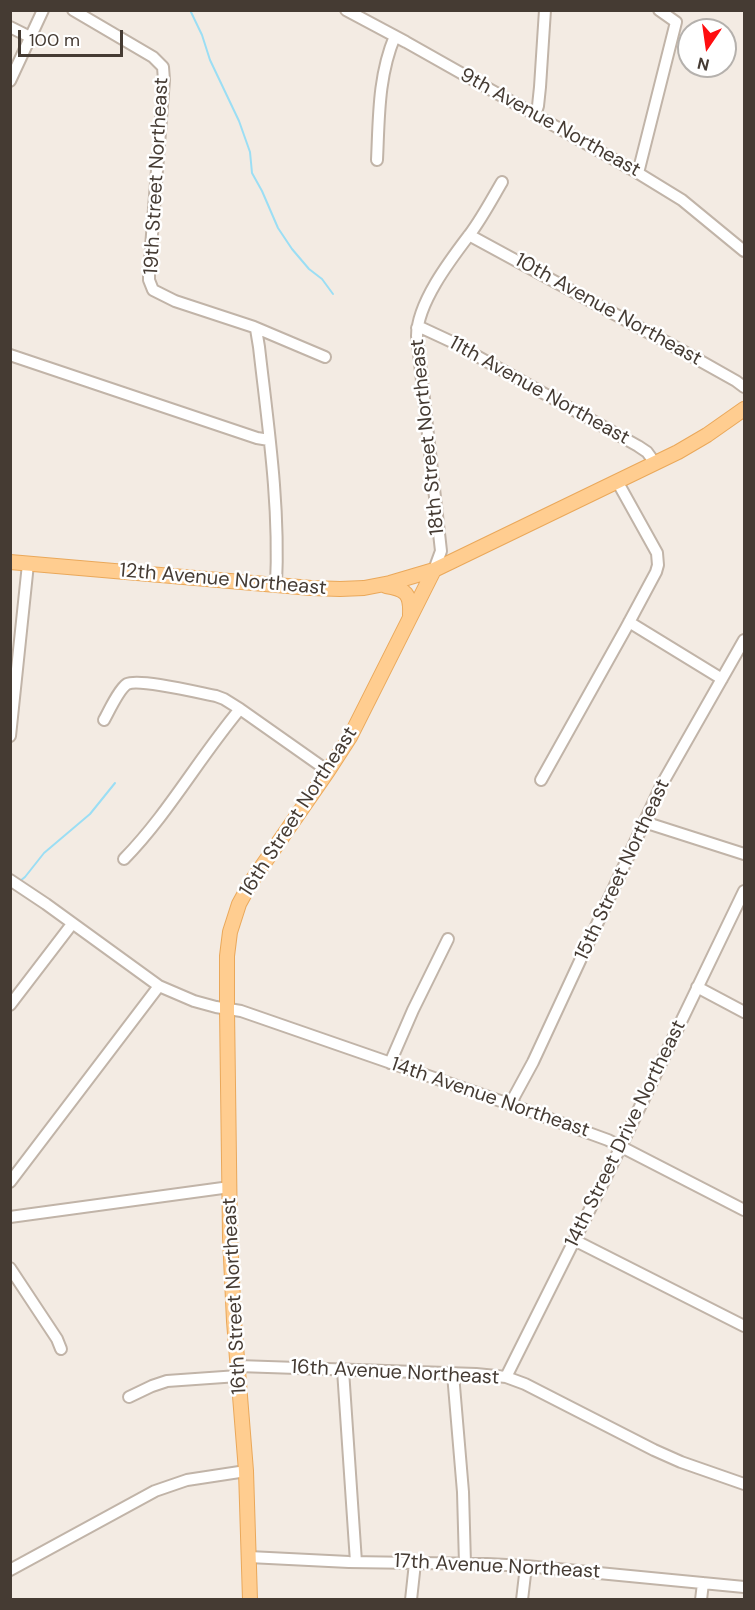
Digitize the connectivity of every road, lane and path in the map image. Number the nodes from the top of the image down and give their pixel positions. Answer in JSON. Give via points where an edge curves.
{"nodes":[{"id":1,"x":43,"y":10,"type":"edge"},
{"id":2,"x":73,"y":10,"type":"edge"},
{"id":3,"x":346,"y":10,"type":"edge"},
{"id":4,"x":545,"y":10,"type":"edge"},
{"id":5,"x":659,"y":10,"type":"edge"},
{"id":6,"x":10,"y":27,"type":"edge"},
{"id":7,"x":395,"y":36,"type":"junction"},
{"id":8,"x":30,"y":37,"type":"junction"},
{"id":9,"x":10,"y":81,"type":"edge"},
{"id":10,"x":535,"y":115,"type":"junction"},
{"id":11,"x":377,"y":160,"type":"dead end"},
{"id":12,"x":638,"y":173,"type":"junction"},
{"id":13,"x":502,"y":182,"type":"dead end"},
{"id":14,"x":469,"y":235,"type":"junction"},
{"id":15,"x":744,"y":251,"type":"edge"},
{"id":16,"x":417,"y":328,"type":"junction"},
{"id":17,"x":256,"y":329,"type":"junction"},
{"id":18,"x":10,"y":355,"type":"edge"},
{"id":19,"x":325,"y":357,"type":"dead end"},
{"id":20,"x":744,"y":387,"type":"edge"},
{"id":21,"x":744,"y":409,"type":"edge"},
{"id":22,"x":269,"y":440,"type":"junction"},
{"id":23,"x":655,"y":463,"type":"junction"},
{"id":24,"x":617,"y":481,"type":"junction"},
{"id":25,"x":10,"y":562,"type":"edge"},
{"id":26,"x":28,"y":564,"type":"junction"},
{"id":27,"x":434,"y":570,"type":"junction"},
{"id":28,"x":276,"y":585,"type":"junction"},
{"id":29,"x":381,"y":585,"type":"junction"},
{"id":30,"x":410,"y":617,"type":"junction"},
{"id":31,"x":629,"y":622,"type":"junction"},
{"id":32,"x":744,"y":640,"type":"edge"},
{"id":33,"x":722,"y":679,"type":"junction"},
{"id":34,"x":240,"y":709,"type":"junction"},
{"id":35,"x":104,"y":720,"type":"dead end"},
{"id":36,"x":10,"y":736,"type":"edge"},
{"id":37,"x":328,"y":771,"type":"junction"},
{"id":38,"x":541,"y":780,"type":"dead end"},
{"id":39,"x":645,"y":822,"type":"junction"},
{"id":40,"x":744,"y":854,"type":"edge"},
{"id":41,"x":124,"y":859,"type":"dead end"},
{"id":42,"x":10,"y":880,"type":"edge"},
{"id":43,"x":744,"y":891,"type":"edge"},
{"id":44,"x":72,"y":924,"type":"junction"},
{"id":45,"x":448,"y":939,"type":"dead end"},
{"id":46,"x":159,"y":986,"type":"junction"},
{"id":47,"x":697,"y":987,"type":"junction"},
{"id":48,"x":10,"y":1005,"type":"edge"},
{"id":49,"x":227,"y":1009,"type":"junction"},
{"id":50,"x":744,"y":1012,"type":"edge"},
{"id":51,"x":390,"y":1063,"type":"junction"},
{"id":52,"x":512,"y":1105,"type":"junction"},
{"id":53,"x":620,"y":1146,"type":"junction"},
{"id":54,"x":10,"y":1182,"type":"edge"},
{"id":55,"x":230,"y":1187,"type":"junction"},
{"id":56,"x":744,"y":1210,"type":"edge"},
{"id":57,"x":10,"y":1217,"type":"edge"},
{"id":58,"x":574,"y":1240,"type":"junction"},
{"id":59,"x":10,"y":1268,"type":"edge"},
{"id":60,"x":744,"y":1326,"type":"edge"},
{"id":61,"x":61,"y":1349,"type":"dead end"},
{"id":62,"x":343,"y":1370,"type":"junction"},
{"id":63,"x":238,"y":1371,"type":"junction"},
{"id":64,"x":453,"y":1374,"type":"junction"},
{"id":65,"x":506,"y":1377,"type":"junction"},
{"id":66,"x":129,"y":1397,"type":"dead end"},
{"id":67,"x":246,"y":1471,"type":"junction"},
{"id":68,"x":744,"y":1484,"type":"edge"},
{"id":69,"x":249,"y":1557,"type":"junction"},
{"id":70,"x":356,"y":1562,"type":"junction"},
{"id":71,"x":415,"y":1563,"type":"junction"},
{"id":72,"x":465,"y":1564,"type":"junction"},
{"id":73,"x":526,"y":1566,"type":"junction"},
{"id":74,"x":10,"y":1569,"type":"edge"},
{"id":75,"x":703,"y":1583,"type":"junction"},
{"id":76,"x":744,"y":1587,"type":"edge"},
{"id":77,"x":250,"y":1599,"type":"edge"},
{"id":78,"x":411,"y":1599,"type":"edge"},
{"id":79,"x":522,"y":1599,"type":"edge"},
{"id":80,"x":702,"y":1599,"type":"edge"}],
"edges":[{"from":1,"to":8,"type":"street"},
{"from":2,"to":17,"type":"street","name":"19th Street Northeast","via":[[162,65],[151,287],[175,301]]},
{"from":3,"to":7,"type":"street","name":"9th Avenue Northeast"},
{"from":4,"to":10,"type":"street"},
{"from":5,"to":12,"type":"street","via":[[676,22]]},
{"from":6,"to":8,"type":"street"},
{"from":7,"to":10,"type":"street","name":"9th Avenue Northeast"},
{"from":7,"to":11,"type":"street","via":[[381,82]]},
{"from":8,"to":9,"type":"street"},
{"from":10,"to":12,"type":"street","name":"9th Avenue Northeast"},
{"from":12,"to":15,"type":"street","name":"9th Avenue Northeast","via":[[682,200]]},
{"from":13,"to":14,"type":"street","name":"18th Street Northeast"},
{"from":14,"to":16,"type":"street","name":"18th Street Northeast","via":[[444,269]]},
{"from":14,"to":20,"type":"street","name":"10th Avenue Northeast"},
{"from":16,"to":23,"type":"street","name":"11th Avenue Northeast","via":[[450,341],[635,444]]},
{"from":16,"to":27,"type":"street","name":"18th Street Northeast","via":[[441,551]]},
{"from":17,"to":19,"type":"street"},
{"from":17,"to":22,"type":"street"},
{"from":18,"to":22,"type":"street"},
{"from":21,"to":23,"type":"main road","via":[[699,440]]},
{"from":22,"to":28,"type":"street","via":[[276,517]]},
{"from":23,"to":24,"type":"main road"},
{"from":24,"to":27,"type":"main road"},
{"from":24,"to":31,"type":"street","via":[[658,558],[656,572]]},
{"from":25,"to":26,"type":"main road","name":"12th Avenue Northeast"},
{"from":26,"to":28,"type":"main road","name":"12th Avenue Northeast"},
{"from":26,"to":36,"type":"street"},
{"from":27,"to":29,"type":"main road","name":"12th Avenue Northeast"},
{"from":27,"to":30,"type":"main road","name":"16th Street Northeast"},
{"from":28,"to":29,"type":"main road","name":"12th Avenue Northeast","via":[[340,590]]},
{"from":29,"to":30,"type":"main road","via":[[407,594]]},
{"from":30,"to":37,"type":"main road","name":"16th Street Northeast","via":[[364,712]]},
{"from":31,"to":33,"type":"street"},
{"from":31,"to":38,"type":"street"},
{"from":32,"to":33,"type":"street","name":"15th Street Northeast"},
{"from":33,"to":39,"type":"street","name":"15th Street Northeast","via":[[662,784]]},
{"from":34,"to":35,"type":"street","via":[[216,696],[136,682],[124,686]]},
{"from":34,"to":37,"type":"street"},
{"from":34,"to":41,"type":"street"},
{"from":37,"to":49,"type":"main road","name":"16th Street Northeast","via":[[239,904],[228,944]]},
{"from":39,"to":40,"type":"street"},
{"from":39,"to":52,"type":"street","name":"15th Street Northeast"},
{"from":42,"to":44,"type":"street","name":"14th Avenue Northeast"},
{"from":43,"to":47,"type":"street","name":"14th Street Drive Northeast"},
{"from":44,"to":46,"type":"street","name":"14th Avenue Northeast"},
{"from":44,"to":48,"type":"street"},
{"from":45,"to":51,"type":"street"},
{"from":46,"to":49,"type":"street","name":"14th Avenue Northeast"},
{"from":46,"to":54,"type":"street"},
{"from":47,"to":50,"type":"street"},
{"from":47,"to":53,"type":"street","name":"14th Street Drive Northeast"},
{"from":49,"to":51,"type":"street","name":"14th Avenue Northeast"},
{"from":49,"to":55,"type":"main road","name":"16th Street Northeast"},
{"from":51,"to":52,"type":"street","name":"14th Avenue Northeast"},
{"from":52,"to":53,"type":"street","name":"14th Avenue Northeast"},
{"from":53,"to":56,"type":"street","name":"14th Avenue Northeast"},
{"from":53,"to":58,"type":"street","name":"14th Street Drive Northeast"},
{"from":55,"to":57,"type":"street"},
{"from":55,"to":63,"type":"main road","name":"16th Street Northeast"},
{"from":58,"to":60,"type":"street"},
{"from":58,"to":65,"type":"street","name":"14th Street Drive Northeast"},
{"from":59,"to":61,"type":"street"},
{"from":62,"to":63,"type":"street","name":"16th Avenue Northeast"},
{"from":62,"to":64,"type":"street","name":"16th Avenue Northeast"},
{"from":62,"to":70,"type":"street"},
{"from":63,"to":66,"type":"street","name":"16th Avenue Northeast","via":[[167,1381]]},
{"from":63,"to":67,"type":"main road","name":"16th Street Northeast"},
{"from":64,"to":65,"type":"street","name":"16th Avenue Northeast"},
{"from":64,"to":72,"type":"street"},
{"from":65,"to":68,"type":"street","name":"16th Avenue Northeast","via":[[663,1454]]},
{"from":67,"to":69,"type":"main road","name":"16th Street Northeast"},
{"from":67,"to":74,"type":"street","via":[[187,1480],[155,1491]]},
{"from":69,"to":70,"type":"street","name":"17th Avenue Northeast"},
{"from":69,"to":77,"type":"main road","name":"16th Street Northeast"},
{"from":70,"to":71,"type":"street","name":"17th Avenue Northeast"},
{"from":71,"to":72,"type":"street","name":"17th Avenue Northeast"},
{"from":71,"to":78,"type":"street"},
{"from":72,"to":73,"type":"street","name":"17th Avenue Northeast"},
{"from":73,"to":75,"type":"street","name":"17th Avenue Northeast"},
{"from":73,"to":79,"type":"street"},
{"from":75,"to":76,"type":"street","name":"17th Avenue Northeast"},
{"from":75,"to":80,"type":"street"}]}
